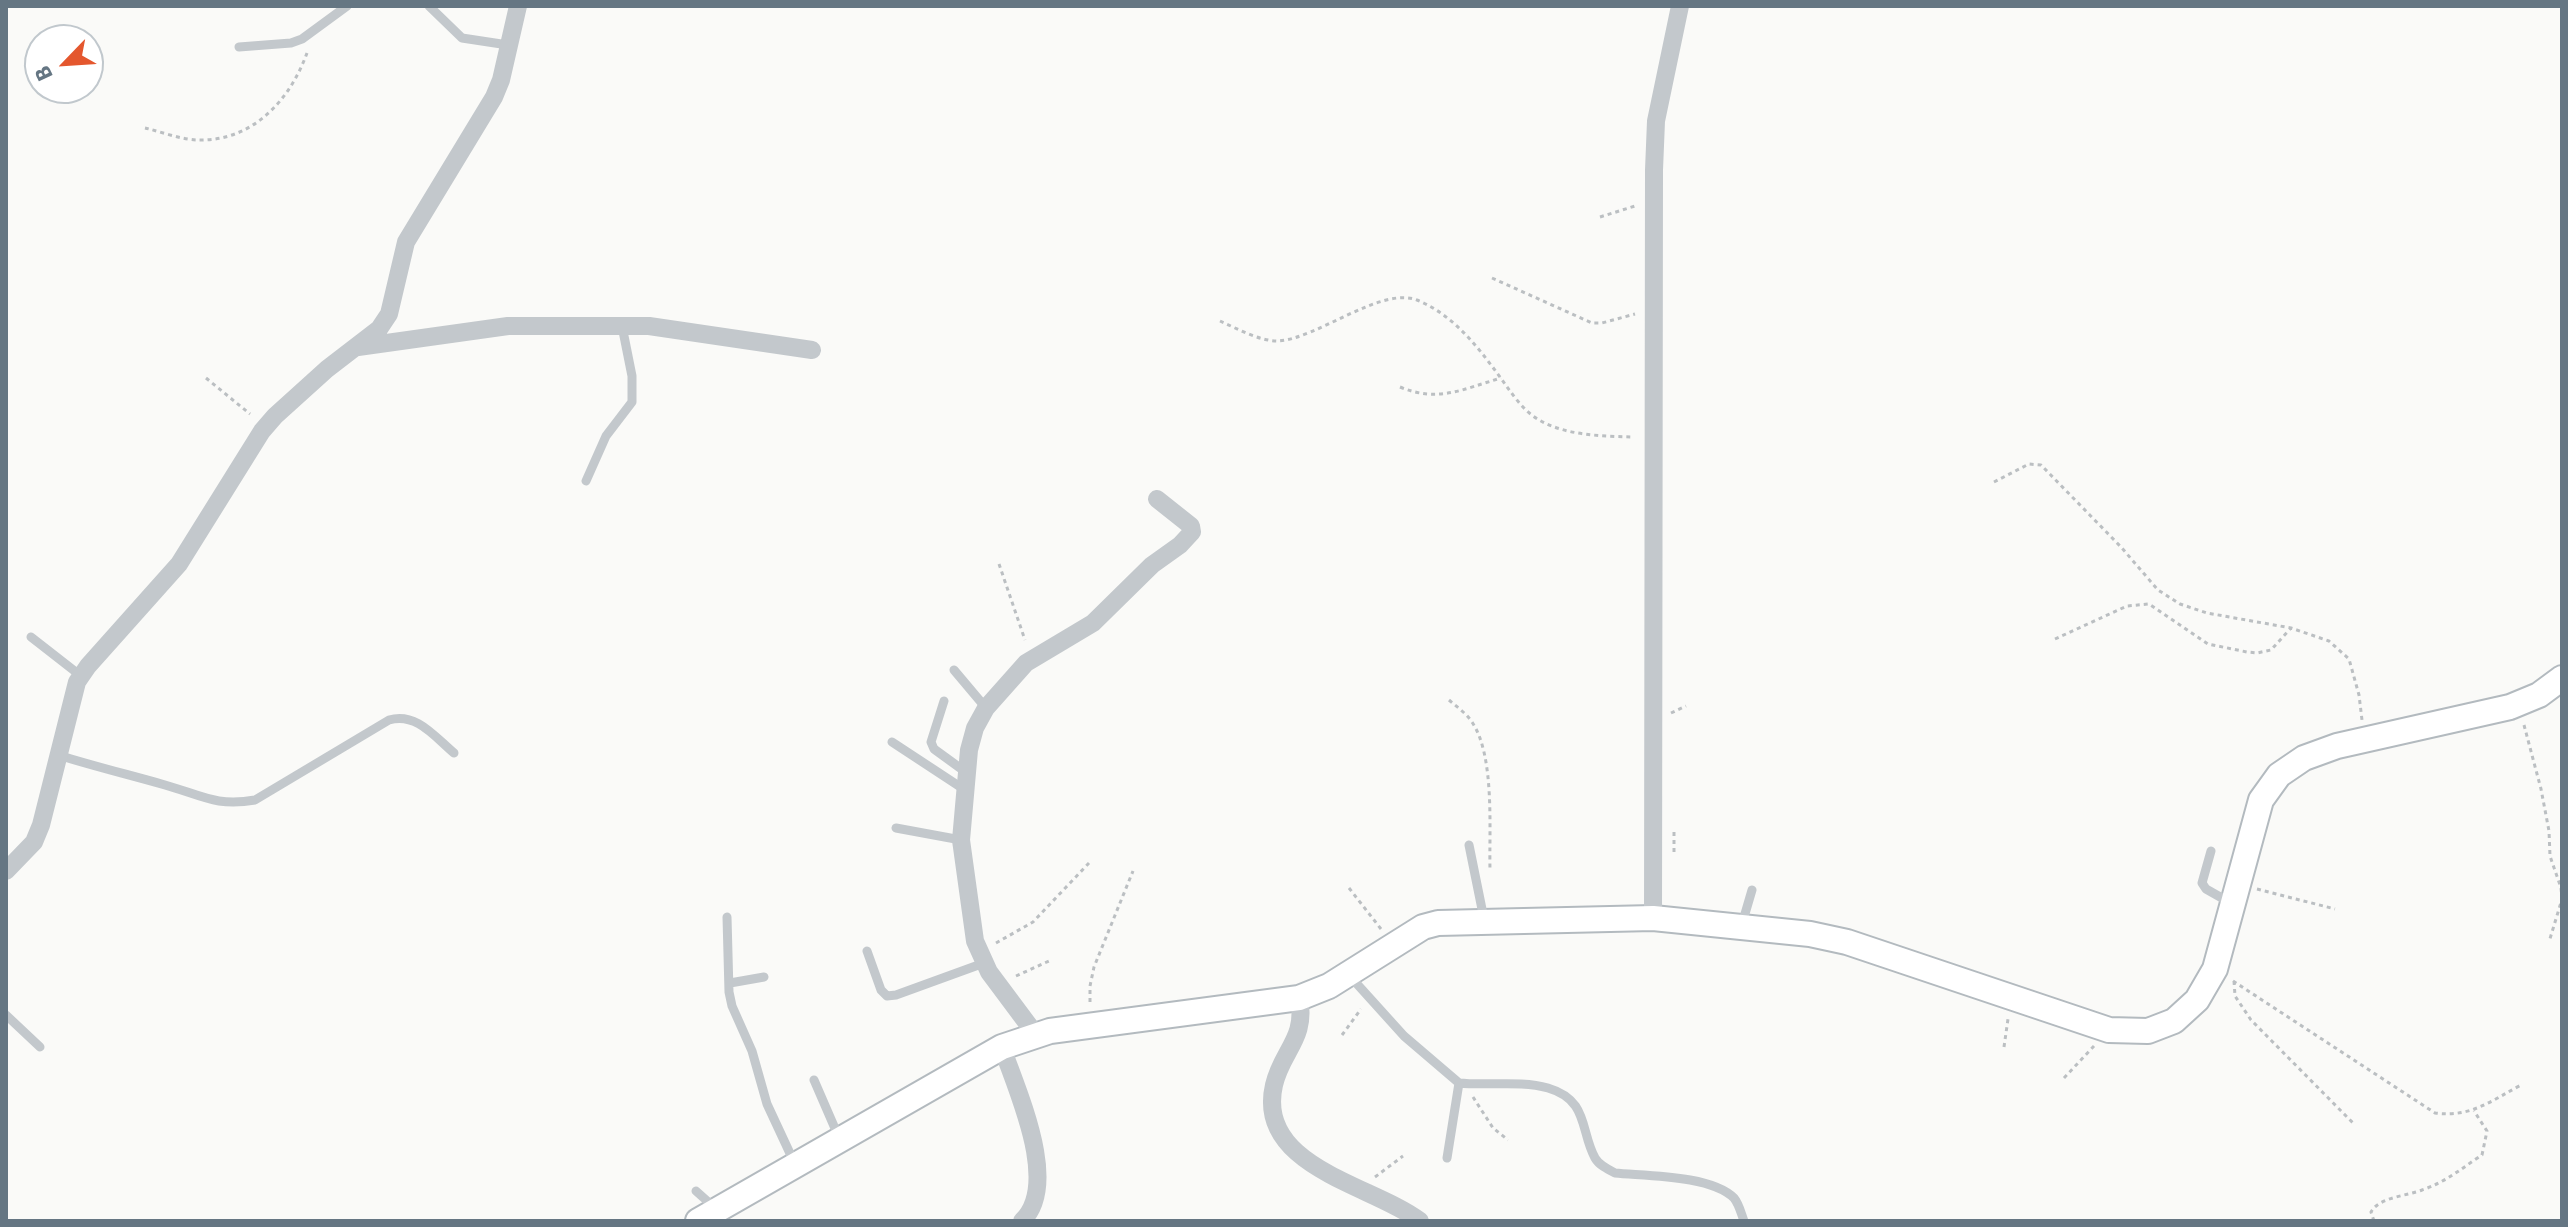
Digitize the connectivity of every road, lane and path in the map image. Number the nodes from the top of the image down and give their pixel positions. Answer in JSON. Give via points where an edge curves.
{"nodes":[{"id":1,"x":347,"y":6,"type":"edge"},
{"id":2,"x":429,"y":6,"type":"edge"},
{"id":3,"x":518,"y":6,"type":"edge"},
{"id":4,"x":1680,"y":6,"type":"edge"},
{"id":5,"x":316,"y":29,"type":"junction"},
{"id":6,"x":508,"y":45,"type":"junction"},
{"id":7,"x":239,"y":47,"type":"dead end"},
{"id":8,"x":145,"y":128,"type":"dead end"},
{"id":9,"x":1654,"y":199,"type":"junction"},
{"id":10,"x":1600,"y":217,"type":"dead end"},
{"id":11,"x":1492,"y":278,"type":"dead end"},
{"id":12,"x":1654,"y":308,"type":"junction"},
{"id":13,"x":1220,"y":321,"type":"dead end"},
{"id":14,"x":622,"y":326,"type":"junction"},
{"id":15,"x":358,"y":347,"type":"junction"},
{"id":16,"x":812,"y":350,"type":"dead end"},
{"id":17,"x":206,"y":378,"type":"dead end"},
{"id":18,"x":1501,"y":378,"type":"junction"},
{"id":19,"x":1400,"y":387,"type":"dead end"},
{"id":20,"x":266,"y":427,"type":"junction"},
{"id":21,"x":1654,"y":437,"type":"junction"},
{"id":22,"x":586,"y":481,"type":"dead end"},
{"id":23,"x":1994,"y":482,"type":"dead end"},
{"id":24,"x":1157,"y":499,"type":"dead end"},
{"id":25,"x":999,"y":564,"type":"dead end"},
{"id":26,"x":2291,"y":628,"type":"junction"},
{"id":27,"x":31,"y":637,"type":"dead end"},
{"id":28,"x":2055,"y":639,"type":"dead end"},
{"id":29,"x":1031,"y":659,"type":"junction"},
{"id":30,"x":954,"y":670,"type":"dead end"},
{"id":31,"x":81,"y":676,"type":"junction"},
{"id":32,"x":2562,"y":678,"type":"edge"},
{"id":33,"x":1449,"y":700,"type":"dead end"},
{"id":34,"x":944,"y":701,"type":"dead end"},
{"id":35,"x":2519,"y":703,"type":"junction"},
{"id":36,"x":986,"y":708,"type":"junction"},
{"id":37,"x":2365,"y":740,"type":"junction"},
{"id":38,"x":892,"y":742,"type":"dead end"},
{"id":39,"x":454,"y":753,"type":"dead end"},
{"id":40,"x":58,"y":755,"type":"junction"},
{"id":41,"x":966,"y":781,"type":"junction"},
{"id":42,"x":896,"y":828,"type":"dead end"},
{"id":43,"x":961,"y":840,"type":"junction"},
{"id":44,"x":1469,"y":845,"type":"dead end"},
{"id":45,"x":2211,"y":851,"type":"dead end"},
{"id":46,"x":1089,"y":863,"type":"dead end"},
{"id":47,"x":6,"y":871,"type":"edge"},
{"id":48,"x":1133,"y":871,"type":"dead end"},
{"id":49,"x":1491,"y":877,"type":"dead end"},
{"id":50,"x":1349,"y":888,"type":"dead end"},
{"id":51,"x":1752,"y":890,"type":"dead end"},
{"id":52,"x":2235,"y":894,"type":"junction"},
{"id":53,"x":2335,"y":909,"type":"dead end"},
{"id":54,"x":727,"y":917,"type":"dead end"},
{"id":55,"x":1653,"y":918,"type":"junction"},
{"id":56,"x":1485,"y":922,"type":"junction"},
{"id":57,"x":1741,"y":927,"type":"junction"},
{"id":58,"x":2549,"y":942,"type":"dead end"},
{"id":59,"x":1393,"y":945,"type":"junction"},
{"id":60,"x":867,"y":951,"type":"dead end"},
{"id":61,"x":981,"y":957,"type":"junction"},
{"id":62,"x":1049,"y":961,"type":"dead end"},
{"id":63,"x":1348,"y":974,"type":"junction"},
{"id":64,"x":2224,"y":975,"type":"junction"},
{"id":65,"x":764,"y":977,"type":"dead end"},
{"id":66,"x":730,"y":983,"type":"junction"},
{"id":67,"x":998,"y":983,"type":"junction"},
{"id":68,"x":2011,"y":996,"type":"junction"},
{"id":69,"x":1299,"y":998,"type":"junction"},
{"id":70,"x":1369,"y":1000,"type":"junction"},
{"id":71,"x":6,"y":1015,"type":"edge"},
{"id":72,"x":1091,"y":1026,"type":"junction"},
{"id":73,"x":2109,"y":1030,"type":"junction"},
{"id":74,"x":1036,"y":1035,"type":"junction"},
{"id":75,"x":1342,"y":1035,"type":"dead end"},
{"id":76,"x":40,"y":1047,"type":"dead end"},
{"id":77,"x":1002,"y":1047,"type":"junction"},
{"id":78,"x":2004,"y":1047,"type":"dead end"},
{"id":79,"x":2064,"y":1078,"type":"dead end"},
{"id":80,"x":814,"y":1080,"type":"dead end"},
{"id":81,"x":1464,"y":1084,"type":"junction"},
{"id":82,"x":2523,"y":1084,"type":"dead end"},
{"id":83,"x":2474,"y":1110,"type":"junction"},
{"id":84,"x":2355,"y":1125,"type":"dead end"},
{"id":85,"x":840,"y":1140,"type":"junction"},
{"id":86,"x":1508,"y":1140,"type":"dead end"},
{"id":87,"x":1403,"y":1156,"type":"dead end"},
{"id":88,"x":1447,"y":1158,"type":"dead end"},
{"id":89,"x":795,"y":1165,"type":"junction"},
{"id":90,"x":1359,"y":1189,"type":"junction"},
{"id":91,"x":696,"y":1191,"type":"dead end"},
{"id":92,"x":708,"y":1215,"type":"edge"},
{"id":93,"x":1022,"y":1221,"type":"edge"},
{"id":94,"x":1420,"y":1221,"type":"edge"},
{"id":95,"x":1744,"y":1221,"type":"edge"},
{"id":96,"x":2374,"y":1221,"type":"edge"}],
"edges":[{"from":1,"to":5,"type":"lane"},
{"from":2,"to":6,"type":"lane","via":[[462,38]]},
{"from":3,"to":6,"type":"street"},
{"from":4,"to":9,"type":"street","via":[[1656,121]]},
{"from":5,"to":7,"type":"lane","via":[[291,43]]},
{"from":5,"to":8,"type":"path","via":[[290,92],[255,124],[199,140]]},
{"from":6,"to":15,"type":"street","via":[[494,97],[406,242],[389,314]]},
{"from":9,"to":10,"type":"path"},
{"from":9,"to":12,"type":"street"},
{"from":11,"to":12,"type":"path","via":[[1592,323]]},
{"from":12,"to":21,"type":"street"},
{"from":13,"to":18,"type":"path","via":[[1261,338],[1284,340],[1364,308],[1413,298],[1459,326]]},
{"from":14,"to":15,"type":"street","via":[[508,326]]},
{"from":14,"to":16,"type":"street"},
{"from":14,"to":22,"type":"lane","via":[[632,402],[606,436]]},
{"from":15,"to":20,"type":"street"},
{"from":17,"to":20,"type":"path"},
{"from":18,"to":19,"type":"path","via":[[1432,396]]},
{"from":18,"to":21,"type":"path","via":[[1534,417],[1557,427]]},
{"from":20,"to":31,"type":"street","via":[[179,564]]},
{"from":21,"to":55,"type":"street"},
{"from":23,"to":26,"type":"path","via":[[2029,464],[2041,465],[2158,590],[2207,613]]},
{"from":24,"to":29,"type":"street","via":[[1191,526],[1188,539],[1152,565],[1093,623]]},
{"from":25,"to":29,"type":"path"},
{"from":26,"to":28,"type":"path","via":[[2271,650],[2247,652],[2208,644],[2149,604],[2127,606]]},
{"from":26,"to":37,"type":"path","via":[[2329,641],[2349,659]]},
{"from":27,"to":31,"type":"lane"},
{"from":29,"to":36,"type":"street"},
{"from":30,"to":36,"type":"lane"},
{"from":31,"to":40,"type":"street"},
{"from":32,"to":35,"type":"main road"},
{"from":33,"to":49,"type":"path","via":[[1467,715],[1481,743],[1490,809]]},
{"from":34,"to":41,"type":"lane","via":[[931,742]]},
{"from":35,"to":37,"type":"main road"},
{"from":35,"to":58,"type":"path","via":[[2561,888]]},
{"from":36,"to":41,"type":"street","via":[[975,728]]},
{"from":37,"to":52,"type":"main road","via":[[2304,758],[2279,775],[2261,800]]},
{"from":38,"to":41,"type":"lane"},
{"from":39,"to":40,"type":"lane","via":[[416,721],[401,717],[255,800],[236,803],[212,801]]},
{"from":40,"to":47,"type":"street","via":[[34,842]]},
{"from":41,"to":43,"type":"street"},
{"from":42,"to":43,"type":"lane"},
{"from":43,"to":61,"type":"street"},
{"from":44,"to":56,"type":"lane"},
{"from":45,"to":52,"type":"lane","via":[[2202,883],[2206,889]]},
{"from":46,"to":61,"type":"path","via":[[1033,922]]},
{"from":48,"to":72,"type":"path","via":[[1094,967]]},
{"from":50,"to":59,"type":"path"},
{"from":51,"to":57,"type":"lane"},
{"from":52,"to":53,"type":"path"},
{"from":52,"to":64,"type":"main road"},
{"from":54,"to":66,"type":"lane"},
{"from":55,"to":56,"type":"main road"},
{"from":55,"to":57,"type":"main road"},
{"from":56,"to":59,"type":"main road","via":[[1438,923]]},
{"from":57,"to":68,"type":"main road","via":[[1847,942]]},
{"from":59,"to":63,"type":"main road"},
{"from":60,"to":61,"type":"lane","via":[[887,996]]},
{"from":61,"to":67,"type":"street"},
{"from":62,"to":67,"type":"path"},
{"from":63,"to":69,"type":"main road"},
{"from":63,"to":70,"type":"lane"},
{"from":64,"to":73,"type":"main road","via":[[2174,1021],[2148,1031]]},
{"from":64,"to":83,"type":"path","via":[[2435,1113]]},
{"from":64,"to":84,"type":"path","via":[[2251,1020]]},
{"from":65,"to":66,"type":"lane"},
{"from":66,"to":89,"type":"lane","via":[[732,1006],[767,1104]]},
{"from":67,"to":74,"type":"street"},
{"from":68,"to":73,"type":"main road"},
{"from":68,"to":78,"type":"path"},
{"from":69,"to":72,"type":"main road"},
{"from":69,"to":90,"type":"street","via":[[1300,1028],[1274,1083],[1272,1108],[1292,1149]]},
{"from":70,"to":75,"type":"path"},
{"from":70,"to":81,"type":"lane","via":[[1433,1064]]},
{"from":71,"to":76,"type":"lane"},
{"from":72,"to":74,"type":"main road"},
{"from":73,"to":79,"type":"path"},
{"from":74,"to":77,"type":"main road"},
{"from":77,"to":85,"type":"main road"},
{"from":77,"to":93,"type":"street","via":[[1033,1140],[1038,1177],[1035,1200]]},
{"from":80,"to":85,"type":"lane"},
{"from":81,"to":86,"type":"path","via":[[1493,1128]]},
{"from":81,"to":88,"type":"lane"},
{"from":81,"to":95,"type":"lane","via":[[1550,1088],[1578,1109],[1596,1160],[1604,1168],[1726,1191],[1737,1201]]},
{"from":82,"to":83,"type":"path"},
{"from":83,"to":96,"type":"path","via":[[2487,1131],[2482,1155],[2453,1177],[2377,1204],[2371,1212]]},
{"from":85,"to":89,"type":"main road"},
{"from":87,"to":90,"type":"path"},
{"from":89,"to":92,"type":"main road"},
{"from":90,"to":94,"type":"street"},
{"from":91,"to":92,"type":"lane"}]}
